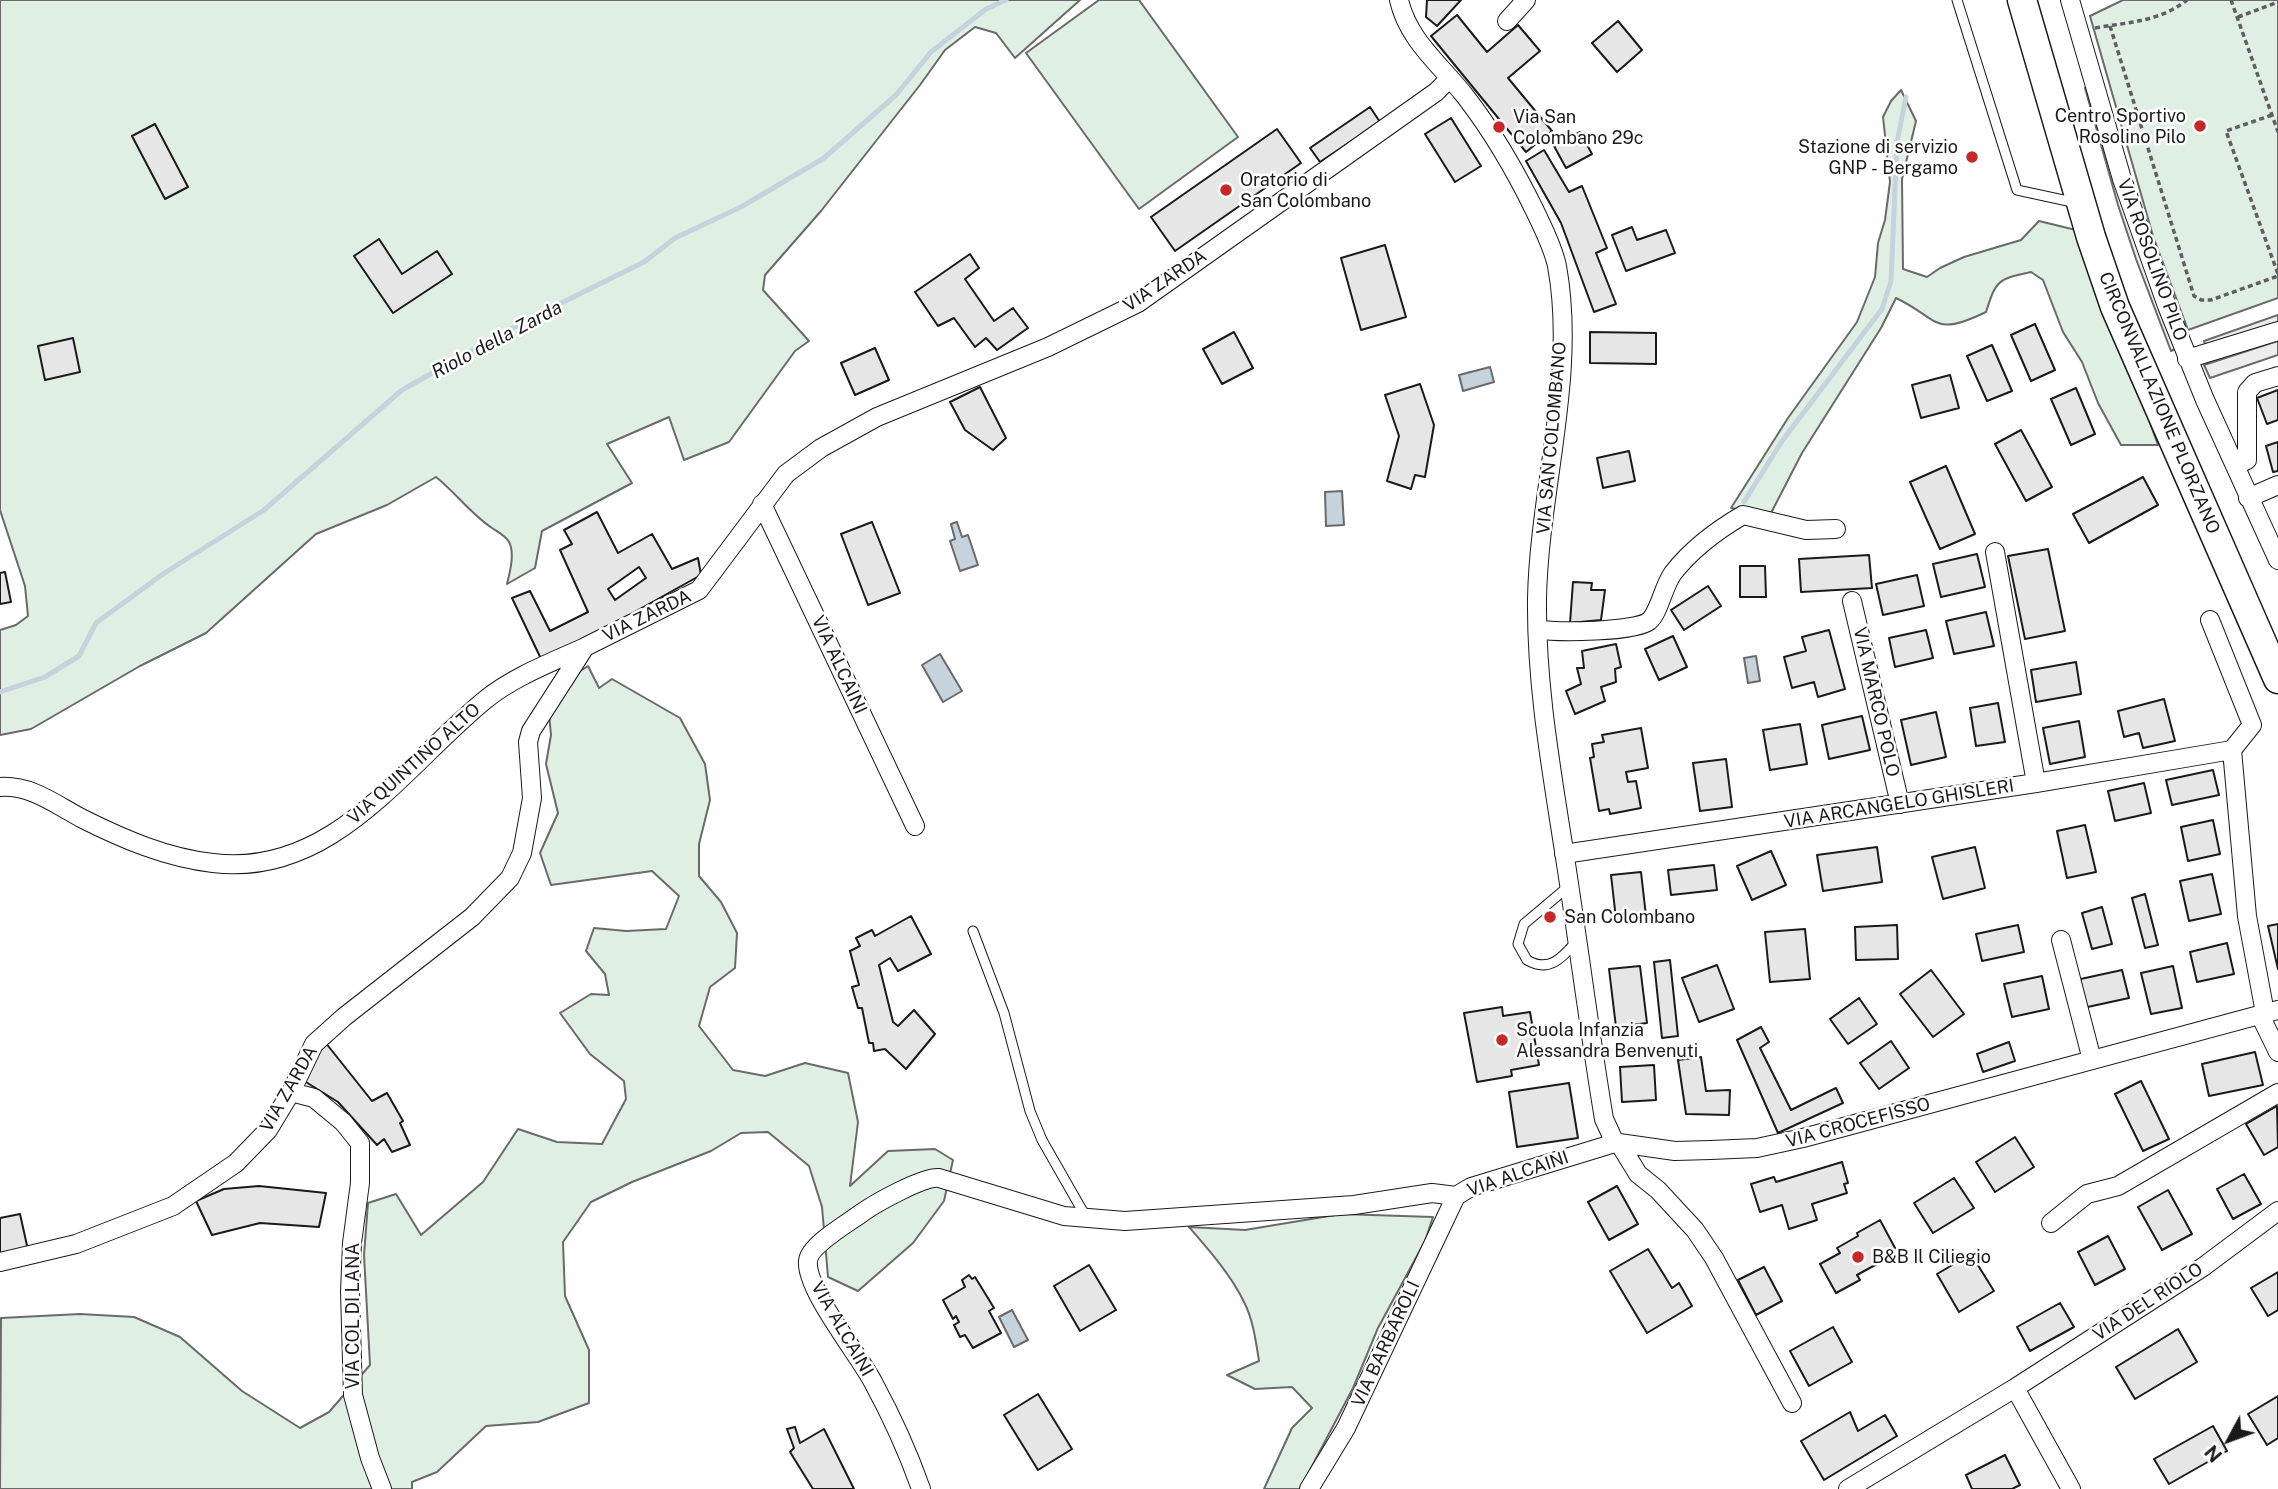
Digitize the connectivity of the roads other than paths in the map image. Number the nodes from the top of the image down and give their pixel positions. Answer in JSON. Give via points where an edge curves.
{"nodes":[{"id":1,"x":1399,"y":0,"type":"edge"},
{"id":2,"x":1526,"y":0,"type":"edge"},
{"id":3,"x":1957,"y":0,"type":"edge"},
{"id":4,"x":2022,"y":0,"type":"edge"},
{"id":5,"x":2041,"y":0,"type":"edge"},
{"id":6,"x":2070,"y":0,"type":"edge"},
{"id":7,"x":1507,"y":20,"type":"dead end"},
{"id":8,"x":1450,"y":78,"type":"junction"},
{"id":9,"x":2081,"y":204,"type":"junction"},
{"id":10,"x":2278,"y":331,"type":"edge"},
{"id":11,"x":2187,"y":359,"type":"junction"},
{"id":12,"x":2278,"y":376,"type":"edge"},
{"id":13,"x":2235,"y":466,"type":"junction"},
{"id":14,"x":2278,"y":485,"type":"edge"},
{"id":15,"x":2248,"y":498,"type":"junction"},
{"id":16,"x":762,"y":504,"type":"junction"},
{"id":17,"x":1836,"y":529,"type":"dead end"},
{"id":18,"x":1995,"y":552,"type":"dead end"},
{"id":19,"x":2278,"y":560,"type":"edge"},
{"id":20,"x":1852,"y":601,"type":"dead end"},
{"id":21,"x":2210,"y":620,"type":"dead end"},
{"id":22,"x":1538,"y":629,"type":"junction"},
{"id":23,"x":2278,"y":634,"type":"edge"},
{"id":24,"x":585,"y":647,"type":"junction"},
{"id":25,"x":2278,"y":679,"type":"edge"},
{"id":26,"x":2232,"y":750,"type":"junction"},
{"id":27,"x":2036,"y":783,"type":"junction"},
{"id":28,"x":0,"y":787,"type":"edge"},
{"id":29,"x":1900,"y":804,"type":"junction"},
{"id":30,"x":915,"y":826,"type":"dead end"},
{"id":31,"x":1564,"y":854,"type":"junction"},
{"id":32,"x":1569,"y":886,"type":"junction"},
{"id":33,"x":973,"y":931,"type":"dead end"},
{"id":34,"x":2061,"y":940,"type":"dead end"},
{"id":35,"x":1576,"y":942,"type":"junction"},
{"id":36,"x":2268,"y":1013,"type":"edge"},
{"id":37,"x":2278,"y":1052,"type":"edge"},
{"id":38,"x":2092,"y":1060,"type":"junction"},
{"id":39,"x":291,"y":1092,"type":"junction"},
{"id":40,"x":2278,"y":1093,"type":"edge"},
{"id":41,"x":1617,"y":1143,"type":"junction"},
{"id":42,"x":1456,"y":1196,"type":"junction"},
{"id":43,"x":2278,"y":1211,"type":"edge"},
{"id":44,"x":1086,"y":1217,"type":"junction"},
{"id":45,"x":2051,"y":1223,"type":"dead end"},
{"id":46,"x":0,"y":1262,"type":"edge"},
{"id":47,"x":2015,"y":1388,"type":"junction"},
{"id":48,"x":1792,"y":1403,"type":"dead end"},
{"id":49,"x":382,"y":1489,"type":"edge"},
{"id":50,"x":920,"y":1489,"type":"edge"},
{"id":51,"x":1308,"y":1489,"type":"edge"},
{"id":52,"x":1848,"y":1489,"type":"edge"},
{"id":53,"x":2071,"y":1489,"type":"edge"}],
"edges":[{"from":1,"to":8,"type":"street","name":"VIA SAN COLOMBANO","via":[[1412,35]]},
{"from":2,"to":7,"type":"street"},
{"from":3,"to":9,"type":"lane","via":[[2017,190]]},
{"from":4,"to":9,"type":"highway","name":"CIRCONVALLAZIONE PLORZANO"},
{"from":5,"to":23,"type":"highway","name":"CIRCONVALLAZIONE PLORZANO","via":[[2106,229],[2133,303]]},
{"from":6,"to":11,"type":"street","name":"VIA ROSOLINO PILO","via":[[2139,230]]},
{"from":8,"to":16,"type":"street","name":"VIA ZARDA","via":[[1138,303],[1048,347],[877,416],[786,474]]},
{"from":8,"to":22,"type":"street","name":"VIA SAN COLOMBANO","via":[[1492,132],[1556,261],[1562,356],[1537,597]]},
{"from":9,"to":25,"type":"highway","name":"CIRCONVALLAZIONE PLORZANO","via":[[2115,307]]},
{"from":10,"to":11,"type":"street","name":"VIA ROSOLINO PILO"},
{"from":11,"to":13,"type":"street","name":"VIA ROSOLINO PILO"},
{"from":12,"to":13,"type":"street","via":[[2255,383],[2247,392],[2247,460]]},
{"from":13,"to":15,"type":"street","name":"VIA ROSOLINO PILO"},
{"from":14,"to":15,"type":"street"},
{"from":15,"to":19,"type":"street","name":"VIA ROSOLINO PILO"},
{"from":16,"to":24,"type":"street","name":"VIA ZARDA","via":[[699,590]]},
{"from":16,"to":30,"type":"street","name":"VIA ALCAINI"},
{"from":17,"to":22,"type":"street","via":[[1807,530],[1743,515],[1674,573],[1649,622],[1635,628]]},
{"from":18,"to":27,"type":"street"},
{"from":20,"to":29,"type":"street","name":"VIA MARCO POLO"},
{"from":21,"to":26,"type":"street","via":[[2252,725]]},
{"from":22,"to":31,"type":"street","name":"VIA SAN COLOMBANO","via":[[1542,699]]},
{"from":24,"to":28,"type":"street","name":"VIA QUINTINO ALTO","via":[[486,698],[395,785],[340,830],[312,847],[274,858],[213,863],[170,854],[133,842],[34,792]]},
{"from":24,"to":39,"type":"street","name":"VIA ZARDA","via":[[531,730],[532,798],[522,853],[510,878],[472,917],[314,1044]]},
{"from":26,"to":27,"type":"street","name":"VIA ARCANGELO GHISLERI"},
{"from":26,"to":36,"type":"street","via":[[2246,916]]},
{"from":27,"to":29,"type":"street","name":"VIA ARCANGELO GHISLERI"},
{"from":29,"to":31,"type":"street","name":"VIA ARCANGELO GHISLERI"},
{"from":31,"to":32,"type":"street","name":"VIA SAN COLOMBANO"},
{"from":32,"to":35,"type":"street","name":"VIA SAN COLOMBANO"},
{"from":32,"to":35,"type":"lane","via":[[1524,924],[1518,944],[1527,960],[1543,966],[1562,957]]},
{"from":33,"to":44,"type":"lane","via":[[1004,1013],[1030,1111]]},
{"from":34,"to":38,"type":"street"},
{"from":35,"to":41,"type":"street","name":"VIA SAN COLOMBANO","via":[[1604,1119]]},
{"from":36,"to":37,"type":"street"},
{"from":36,"to":38,"type":"street","name":"VIA CROCEFISSO"},
{"from":38,"to":41,"type":"street","name":"VIA CROCEFISSO","via":[[1757,1148],[1675,1151]]},
{"from":39,"to":46,"type":"street","name":"VIA ZARDA","via":[[268,1130],[236,1163],[173,1206],[76,1244]]},
{"from":39,"to":49,"type":"street","name":"VIA COL DI LANA","via":[[314,1098],[344,1122],[360,1143],[350,1292],[353,1395]]},
{"from":40,"to":45,"type":"street","via":[[2118,1186],[2087,1194]]},
{"from":41,"to":42,"type":"street","name":"VIA ALCAINI","via":[[1471,1187]]},
{"from":41,"to":48,"type":"street","via":[[1638,1174],[1695,1230],[1714,1258]]},
{"from":42,"to":44,"type":"street","name":"VIA ALCAINI","via":[[1432,1192],[1354,1205],[1188,1218],[1125,1221]]},
{"from":42,"to":51,"type":"street","name":"VIA BARBAROLI","via":[[1346,1428]]},
{"from":43,"to":47,"type":"street","name":"VIA DEL RIOLO","via":[[2203,1267]]},
{"from":44,"to":50,"type":"street","name":"VIA ALCAINI","via":[[1064,1216],[930,1177],[870,1207],[811,1252],[808,1260],[816,1290],[872,1381],[908,1453]]},
{"from":47,"to":52,"type":"street","name":"VIA DEL RIOLO"},
{"from":47,"to":53,"type":"street"}]}
